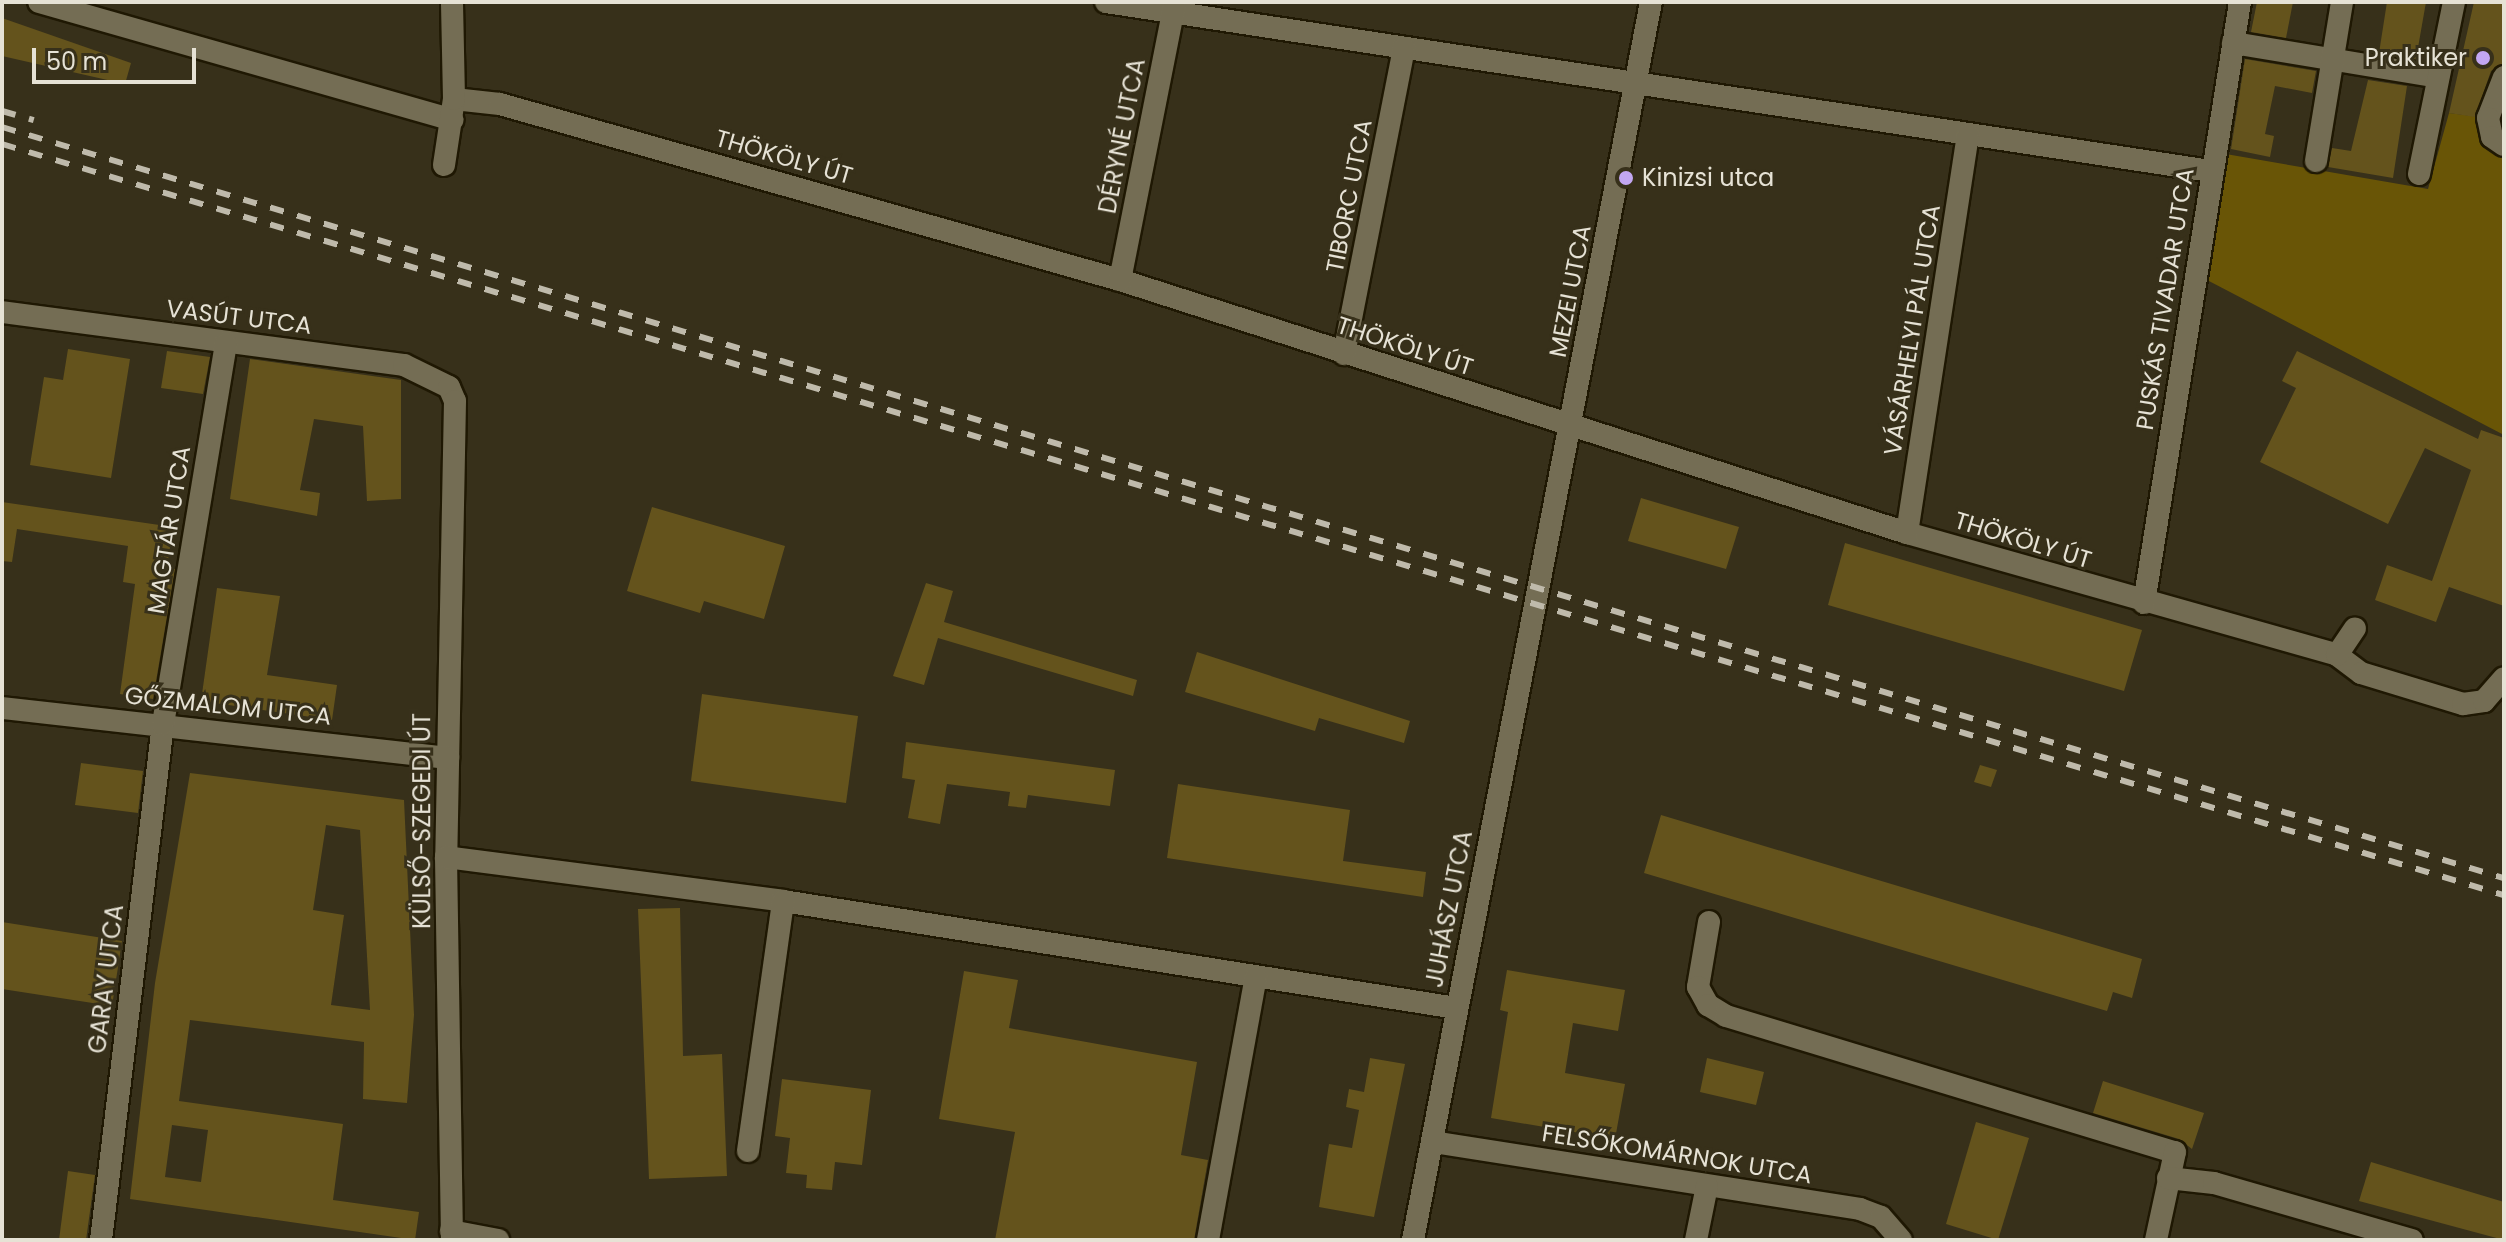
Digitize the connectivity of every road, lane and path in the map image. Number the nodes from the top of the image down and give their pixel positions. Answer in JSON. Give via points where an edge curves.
{"nodes":[{"id":1,"x":39,"y":2,"type":"edge"},
{"id":2,"x":452,"y":2,"type":"edge"},
{"id":3,"x":1106,"y":2,"type":"edge"},
{"id":4,"x":1651,"y":2,"type":"edge"},
{"id":5,"x":2240,"y":2,"type":"edge"},
{"id":6,"x":2342,"y":2,"type":"edge"},
{"id":7,"x":2454,"y":2,"type":"edge"},
{"id":8,"x":1174,"y":7,"type":"edge"},
{"id":9,"x":2233,"y":43,"type":"junction"},
{"id":10,"x":1404,"y":48,"type":"junction"},
{"id":11,"x":2332,"y":59,"type":"junction"},
{"id":12,"x":2438,"y":77,"type":"junction"},
{"id":13,"x":2504,"y":77,"type":"edge"},
{"id":14,"x":1635,"y":86,"type":"junction"},
{"id":15,"x":453,"y":110,"type":"junction"},
{"id":16,"x":1968,"y":135,"type":"junction"},
{"id":17,"x":2504,"y":145,"type":"edge"},
{"id":18,"x":2316,"y":161,"type":"dead end"},
{"id":19,"x":444,"y":165,"type":"dead end"},
{"id":20,"x":2211,"y":171,"type":"junction"},
{"id":21,"x":2419,"y":174,"type":"dead end"},
{"id":22,"x":1120,"y":280,"type":"junction"},
{"id":23,"x":2,"y":312,"type":"edge"},
{"id":24,"x":226,"y":344,"type":"junction"},
{"id":25,"x":1344,"y":354,"type":"junction"},
{"id":26,"x":455,"y":401,"type":"joint"},
{"id":27,"x":1571,"y":426,"type":"junction"},
{"id":28,"x":1907,"y":533,"type":"junction"},
{"id":29,"x":1540,"y":589,"type":"joint"},
{"id":30,"x":2144,"y":603,"type":"junction"},
{"id":31,"x":2355,"y":628,"type":"dead end"},
{"id":32,"x":2337,"y":655,"type":"junction"},
{"id":33,"x":2504,"y":678,"type":"edge"},
{"id":34,"x":2,"y":708,"type":"edge"},
{"id":35,"x":163,"y":724,"type":"junction"},
{"id":36,"x":448,"y":758,"type":"junction"},
{"id":37,"x":446,"y":857,"type":"junction"},
{"id":38,"x":783,"y":901,"type":"junction"},
{"id":39,"x":1709,"y":922,"type":"dead end"},
{"id":40,"x":1256,"y":977,"type":"junction"},
{"id":41,"x":1456,"y":1008,"type":"junction"},
{"id":42,"x":1433,"y":1142,"type":"junction"},
{"id":43,"x":748,"y":1151,"type":"dead end"},
{"id":44,"x":2168,"y":1178,"type":"junction"},
{"id":45,"x":1707,"y":1186,"type":"junction"},
{"id":46,"x":452,"y":1236,"type":"edge"},
{"id":47,"x":101,"y":1240,"type":"edge"},
{"id":48,"x":498,"y":1240,"type":"edge"},
{"id":49,"x":1208,"y":1240,"type":"edge"},
{"id":50,"x":1413,"y":1240,"type":"edge"},
{"id":51,"x":1696,"y":1240,"type":"edge"},
{"id":52,"x":1901,"y":1240,"type":"edge"},
{"id":53,"x":2156,"y":1240,"type":"edge"},
{"id":54,"x":2412,"y":1240,"type":"edge"}],
"edges":[{"from":1,"to":15,"type":"street"},
{"from":2,"to":15,"type":"street"},
{"from":3,"to":8,"type":"street"},
{"from":4,"to":14,"type":"street","name":"MEZEI UTCA"},
{"from":5,"to":9,"type":"street","name":"PUSKÁS TIVADAR UTCA"},
{"from":6,"to":11,"type":"street"},
{"from":7,"to":12,"type":"street"},
{"from":8,"to":10,"type":"street"},
{"from":8,"to":22,"type":"street","name":"DÉRYNÉ UTCA"},
{"from":9,"to":11,"type":"street"},
{"from":9,"to":20,"type":"street","name":"PUSKÁS TIVADAR UTCA"},
{"from":10,"to":14,"type":"street"},
{"from":10,"to":25,"type":"street","name":"TIBORC UTCA"},
{"from":11,"to":12,"type":"street"},
{"from":11,"to":18,"type":"street"},
{"from":12,"to":21,"type":"street"},
{"from":13,"to":17,"type":"street","via":[[2488,118],[2492,137]]},
{"from":14,"to":16,"type":"street"},
{"from":14,"to":27,"type":"street","name":"MEZEI UTCA"},
{"from":15,"to":19,"type":"street"},
{"from":15,"to":22,"type":"street","name":"THÖKÖLY ÚT","via":[[527,112]]},
{"from":16,"to":20,"type":"street"},
{"from":16,"to":28,"type":"street","name":"VÁSÁRHELYI PÁL UTCA"},
{"from":20,"to":30,"type":"street","name":"PUSKÁS TIVADAR UTCA"},
{"from":22,"to":25,"type":"street","name":"THÖKÖLY ÚT"},
{"from":23,"to":24,"type":"street","name":"VASÚT UTCA"},
{"from":24,"to":26,"type":"street","name":"VASÚT UTCA","via":[[420,368],[449,387]]},
{"from":24,"to":35,"type":"street","name":"MAGTÁR UTCA"},
{"from":25,"to":27,"type":"street","name":"THÖKÖLY ÚT"},
{"from":26,"to":36,"type":"street","name":"KÜLSŐ-SZEGEDI ÚT"},
{"from":27,"to":28,"type":"street","name":"THÖKÖLY ÚT"},
{"from":27,"to":29,"type":"street","name":"MEZEI UTCA"},
{"from":28,"to":30,"type":"street","name":"THÖKÖLY ÚT"},
{"from":29,"to":41,"type":"street","name":"JUHÁSZ UTCA"},
{"from":30,"to":32,"type":"street","name":"THÖKÖLY ÚT"},
{"from":31,"to":32,"type":"street"},
{"from":32,"to":33,"type":"street","name":"THÖKÖLY ÚT","via":[[2361,673],[2463,704],[2484,701]]},
{"from":34,"to":35,"type":"street","name":"GŐZMALOM UTCA"},
{"from":35,"to":36,"type":"street","name":"GŐZMALOM UTCA"},
{"from":35,"to":47,"type":"street","name":"GARAY UTCA"},
{"from":36,"to":37,"type":"street","name":"KÜLSŐ-SZEGEDI ÚT"},
{"from":37,"to":38,"type":"street"},
{"from":37,"to":46,"type":"street","name":"KÜLSŐ-SZEGEDI ÚT"},
{"from":38,"to":40,"type":"street"},
{"from":38,"to":43,"type":"street"},
{"from":39,"to":44,"type":"street","via":[[1698,987],[1708,1005],[1726,1016],[2175,1152]]},
{"from":40,"to":41,"type":"street"},
{"from":40,"to":49,"type":"street"},
{"from":41,"to":42,"type":"street","name":"JUHÁSZ UTCA"},
{"from":42,"to":45,"type":"street","name":"FELSŐKOMÁRNOK UTCA"},
{"from":42,"to":50,"type":"street","name":"JUHÁSZ UTCA"},
{"from":44,"to":53,"type":"street"},
{"from":44,"to":54,"type":"street","via":[[2214,1183]]},
{"from":45,"to":51,"type":"street"},
{"from":45,"to":52,"type":"street","name":"FELSŐKOMÁRNOK UTCA","via":[[1860,1209],[1881,1217]]},
{"from":46,"to":48,"type":"street"}]}
